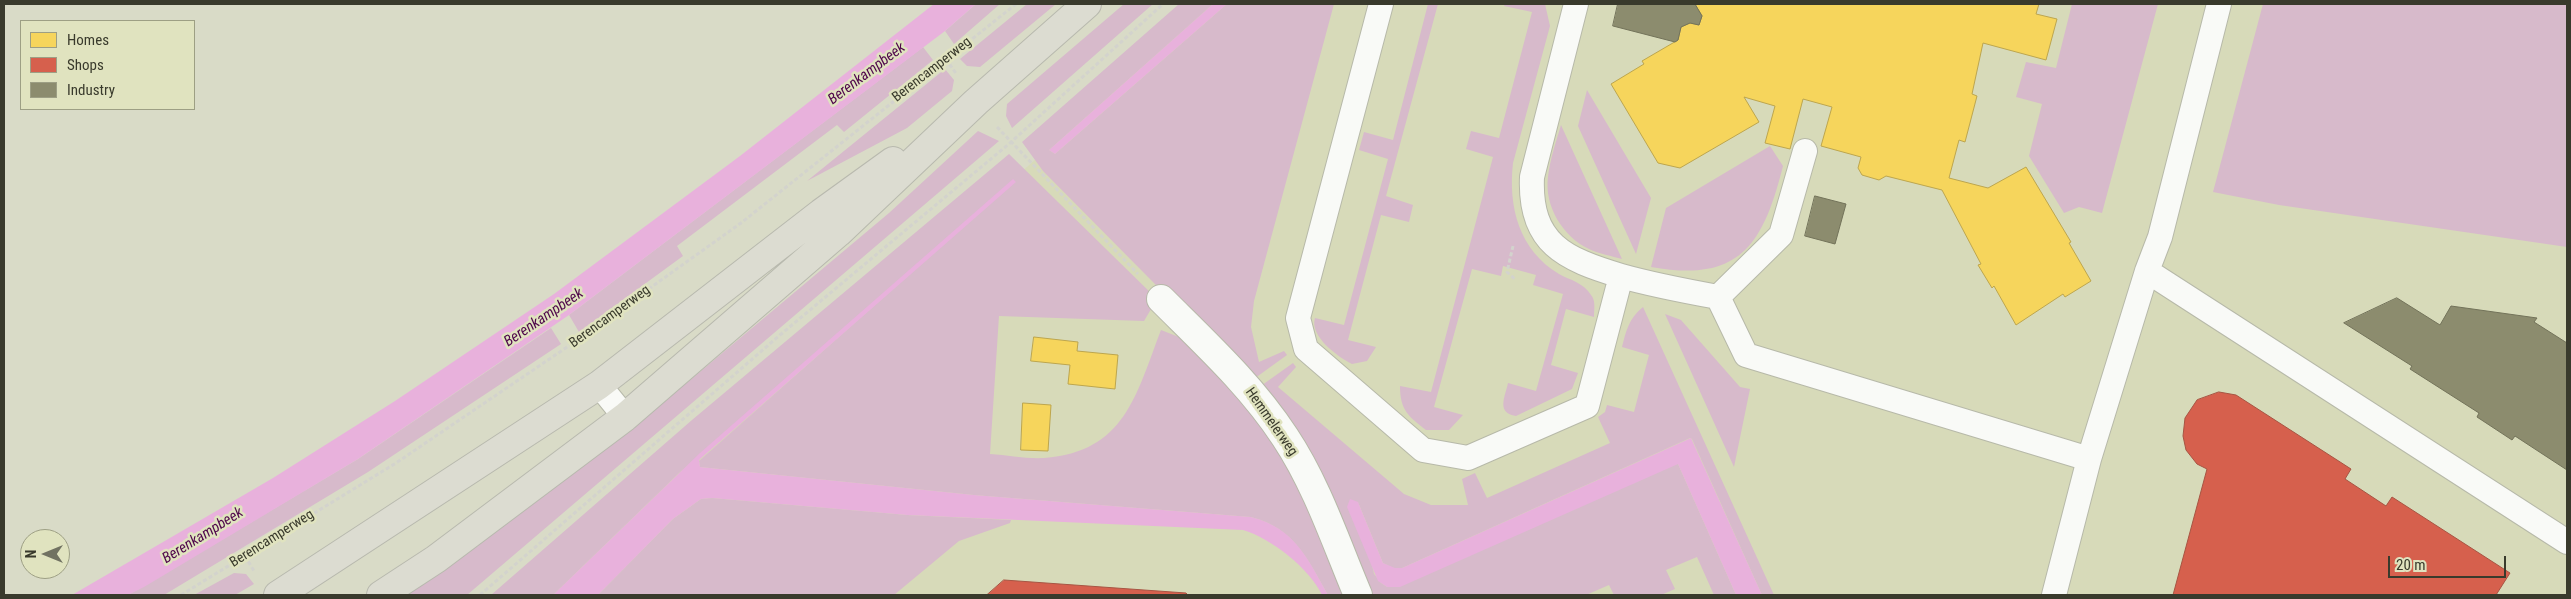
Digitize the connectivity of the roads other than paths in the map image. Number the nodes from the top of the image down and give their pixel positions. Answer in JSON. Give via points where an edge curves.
{"nodes":[{"id":1,"x":1087,"y":4,"type":"edge"},
{"id":2,"x":1381,"y":4,"type":"edge"},
{"id":3,"x":1576,"y":4,"type":"edge"},
{"id":4,"x":2219,"y":4,"type":"edge"},
{"id":5,"x":976,"y":102,"type":"junction"},
{"id":6,"x":1805,"y":151,"type":"dead end"},
{"id":7,"x":2147,"y":272,"type":"junction"},
{"id":8,"x":1621,"y":276,"type":"junction"},
{"id":9,"x":1718,"y":297,"type":"junction"},
{"id":10,"x":1161,"y":299,"type":"road end"},
{"id":11,"x":599,"y":385,"type":"junction"},
{"id":12,"x":626,"y":417,"type":"junction"},
{"id":13,"x":2089,"y":459,"type":"junction"},
{"id":14,"x":2567,"y":542,"type":"edge"},
{"id":15,"x":278,"y":595,"type":"edge"},
{"id":16,"x":381,"y":595,"type":"edge"},
{"id":17,"x":1358,"y":595,"type":"edge"},
{"id":18,"x":2054,"y":595,"type":"edge"}],
"edges":[{"from":1,"to":5,"type":"main road"},
{"from":2,"to":8,"type":"lane","via":[[1298,318],[1306,349],[1422,450],[1468,458],[1587,406]]},
{"from":3,"to":8,"type":"lane","via":[[1536,158],[1531,193],[1536,219],[1558,250],[1590,267]]},
{"from":4,"to":7,"type":"lane","via":[[2160,238]]},
{"from":5,"to":11,"type":"main road","via":[[822,213]]},
{"from":5,"to":12,"type":"main road","via":[[838,233]]},
{"from":6,"to":9,"type":"lane","via":[[1781,235]]},
{"from":7,"to":13,"type":"lane"},
{"from":7,"to":14,"type":"lane"},
{"from":8,"to":9,"type":"lane"},
{"from":9,"to":13,"type":"lane","via":[[1746,355]]},
{"from":10,"to":17,"type":"street","name":"Hemmelerweg","via":[[1249,389],[1286,439],[1318,502]]},
{"from":11,"to":12,"type":"lane"},
{"from":11,"to":15,"type":"main road"},
{"from":12,"to":16,"type":"main road"},
{"from":13,"to":18,"type":"lane"}]}
